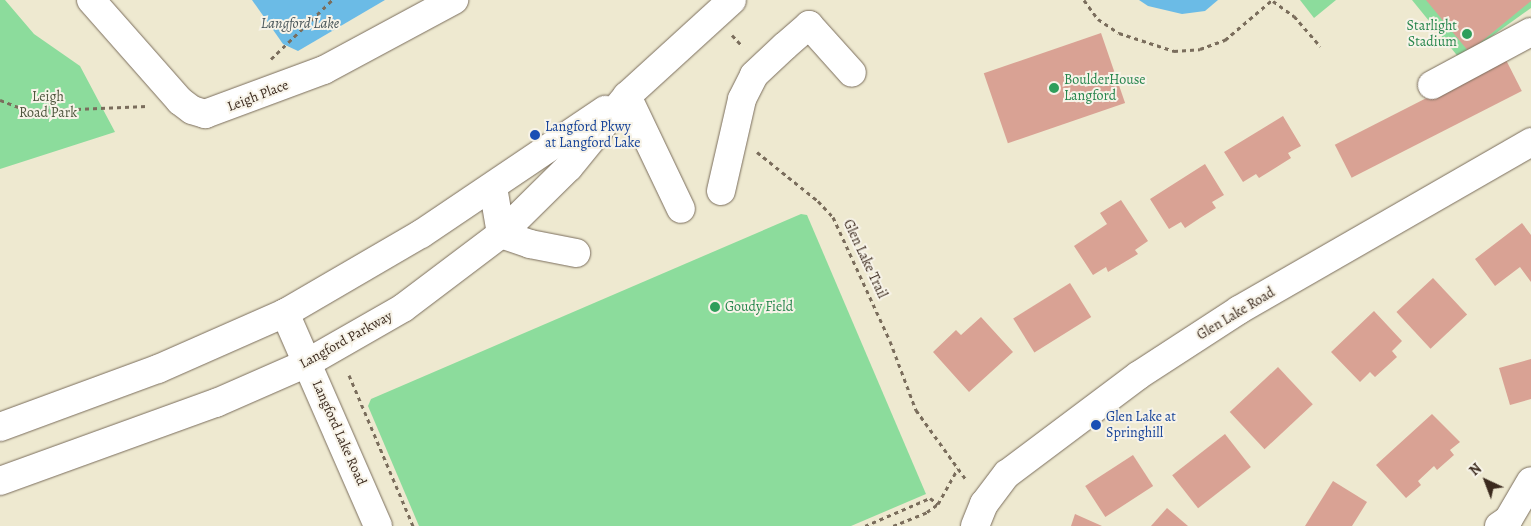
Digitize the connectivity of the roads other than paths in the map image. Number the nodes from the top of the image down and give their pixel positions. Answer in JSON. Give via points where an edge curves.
{"nodes":[{"id":1,"x":91,"y":0,"type":"edge"},
{"id":2,"x":454,"y":0,"type":"edge"},
{"id":3,"x":723,"y":8,"type":"edge"},
{"id":4,"x":1531,"y":32,"type":"edge"},
{"id":5,"x":852,"y":73,"type":"dead end"},
{"id":6,"x":1432,"y":85,"type":"dead end"},
{"id":7,"x":627,"y":96,"type":"junction"},
{"id":8,"x":1531,"y":142,"type":"edge"},
{"id":9,"x":494,"y":187,"type":"junction"},
{"id":10,"x":721,"y":191,"type":"dead end"},
{"id":11,"x":681,"y":209,"type":"dead end"},
{"id":12,"x":501,"y":234,"type":"junction"},
{"id":13,"x":576,"y":253,"type":"dead end"},
{"id":14,"x":285,"y":313,"type":"junction"},
{"id":15,"x":307,"y":363,"type":"junction"},
{"id":16,"x":0,"y":428,"type":"edge"},
{"id":17,"x":0,"y":481,"type":"edge"},
{"id":18,"x":1531,"y":481,"type":"edge"},
{"id":19,"x":1513,"y":523,"type":"edge"},
{"id":20,"x":378,"y":526,"type":"edge"},
{"id":21,"x":975,"y":526,"type":"edge"}],
"edges":[{"from":1,"to":2,"type":"main road","name":"Leigh Place","via":[[180,101],[205,114],[324,70]]},
{"from":3,"to":7,"type":"main road","name":"Langford Parkway"},
{"from":4,"to":6,"type":"main road"},
{"from":5,"to":10,"type":"main road","via":[[809,24],[754,75],[742,99]]},
{"from":7,"to":9,"type":"main road","name":"Langford Parkway"},
{"from":7,"to":11,"type":"main road"},
{"from":7,"to":12,"type":"main road","name":"Langford Parkway","via":[[569,167]]},
{"from":8,"to":21,"type":"main road","name":"Glen Lake Road","via":[[1239,310],[1139,374],[1006,474],[984,504]]},
{"from":9,"to":12,"type":"main road"},
{"from":9,"to":14,"type":"main road","name":"Langford Parkway","via":[[421,234]]},
{"from":12,"to":13,"type":"main road","via":[[530,244]]},
{"from":12,"to":15,"type":"main road","name":"Langford Parkway","via":[[403,308]]},
{"from":14,"to":15,"type":"main road","name":"Langford Lake Road"},
{"from":14,"to":16,"type":"main road","name":"Langford Parkway","via":[[158,369]]},
{"from":15,"to":17,"type":"main road","name":"Langford Parkway","via":[[145,430]]},
{"from":15,"to":20,"type":"main road","name":"Langford Lake Road"},
{"from":18,"to":19,"type":"main road"}]}
